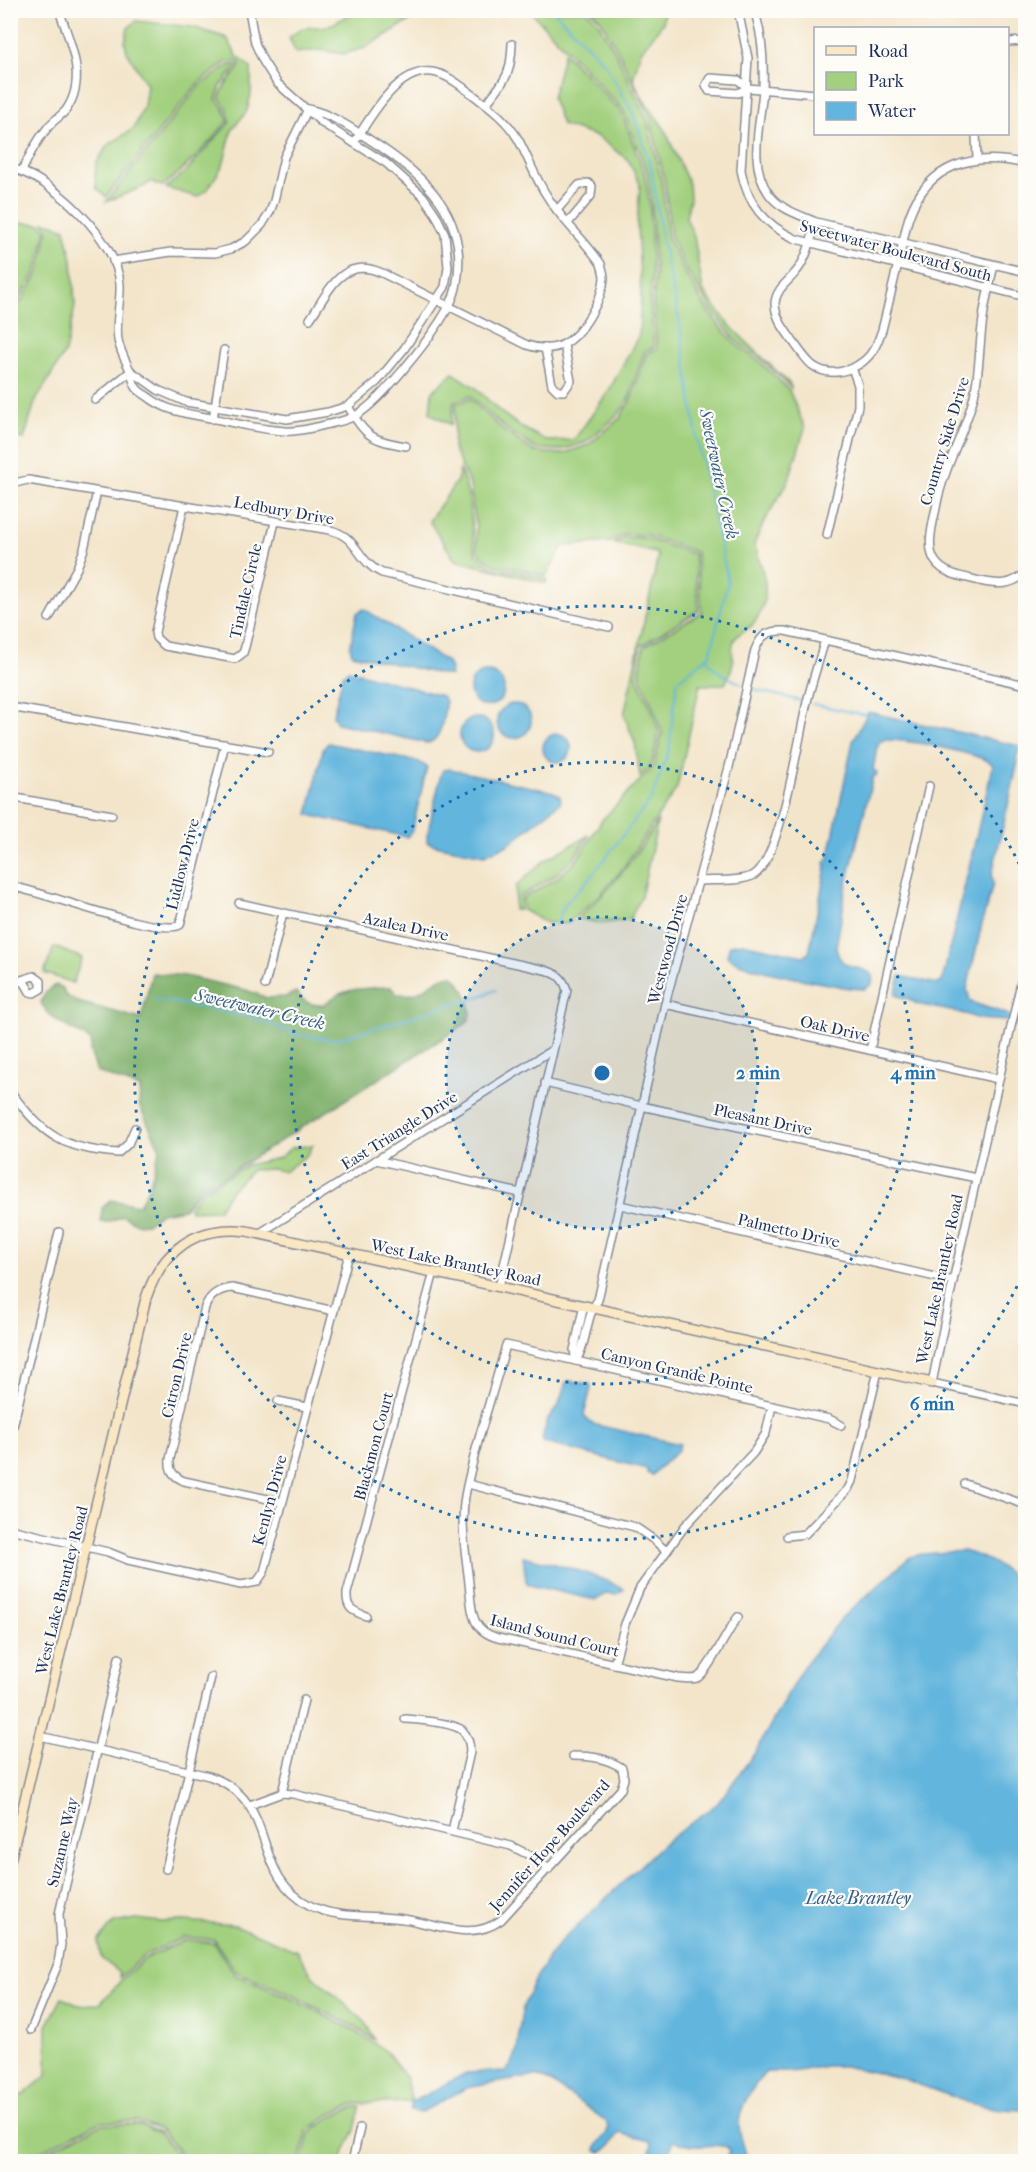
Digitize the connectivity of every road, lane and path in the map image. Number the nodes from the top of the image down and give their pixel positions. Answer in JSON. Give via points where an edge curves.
{"nodes":[{"id":1,"x":59,"y":10,"type":"edge"},
{"id":2,"x":249,"y":10,"type":"edge"},
{"id":3,"x":738,"y":10,"type":"edge"},
{"id":4,"x":754,"y":10,"type":"edge"},
{"id":5,"x":1026,"y":41,"type":"edge"},
{"id":6,"x":1009,"y":42,"type":"edge"},
{"id":7,"x":512,"y":44,"type":"dead end"},
{"id":8,"x":748,"y":88,"type":"junction"},
{"id":9,"x":763,"y":89,"type":"junction"},
{"id":10,"x":814,"y":94,"type":"edge"},
{"id":11,"x":486,"y":104,"type":"junction"},
{"id":12,"x":308,"y":109,"type":"junction"},
{"id":13,"x":360,"y":134,"type":"junction"},
{"id":14,"x":976,"y":135,"type":"edge"},
{"id":15,"x":354,"y":143,"type":"junction"},
{"id":16,"x":977,"y":159,"type":"junction"},
{"id":17,"x":1026,"y":164,"type":"edge"},
{"id":18,"x":10,"y":168,"type":"edge"},
{"id":19,"x":22,"y":171,"type":"junction"},
{"id":20,"x":431,"y":188,"type":"junction"},
{"id":21,"x":423,"y":195,"type":"junction"},
{"id":22,"x":557,"y":210,"type":"junction"},
{"id":23,"x":816,"y":222,"type":"junction"},
{"id":24,"x":568,"y":223,"type":"junction"},
{"id":25,"x":903,"y":242,"type":"junction"},
{"id":26,"x":809,"y":243,"type":"junction"},
{"id":27,"x":113,"y":261,"type":"junction"},
{"id":28,"x":898,"y":264,"type":"junction"},
{"id":29,"x":994,"y":265,"type":"junction"},
{"id":30,"x":1026,"y":272,"type":"edge"},
{"id":31,"x":989,"y":288,"type":"junction"},
{"id":32,"x":1026,"y":297,"type":"edge"},
{"id":33,"x":437,"y":301,"type":"junction"},
{"id":34,"x":449,"y":307,"type":"junction"},
{"id":35,"x":310,"y":319,"type":"dead end"},
{"id":36,"x":564,"y":345,"type":"junction"},
{"id":37,"x":546,"y":348,"type":"junction"},
{"id":38,"x":224,"y":350,"type":"dead end"},
{"id":39,"x":852,"y":368,"type":"junction"},
{"id":40,"x":131,"y":371,"type":"junction"},
{"id":41,"x":95,"y":400,"type":"dead end"},
{"id":42,"x":348,"y":406,"type":"junction"},
{"id":43,"x":215,"y":407,"type":"junction"},
{"id":44,"x":353,"y":417,"type":"junction"},
{"id":45,"x":213,"y":419,"type":"junction"},
{"id":46,"x":406,"y":446,"type":"dead end"},
{"id":47,"x":10,"y":490,"type":"edge"},
{"id":48,"x":97,"y":492,"type":"junction"},
{"id":49,"x":184,"y":506,"type":"junction"},
{"id":50,"x":275,"y":522,"type":"junction"},
{"id":51,"x":827,"y":535,"type":"dead end"},
{"id":52,"x":1026,"y":572,"type":"edge"},
{"id":53,"x":49,"y":618,"type":"dead end"},
{"id":54,"x":609,"y":627,"type":"dead end"},
{"id":55,"x":825,"y":640,"type":"junction"},
{"id":56,"x":1026,"y":685,"type":"edge"},
{"id":57,"x":10,"y":707,"type":"edge"},
{"id":58,"x":225,"y":744,"type":"junction"},
{"id":59,"x":268,"y":752,"type":"dead end"},
{"id":60,"x":929,"y":786,"type":"dead end"},
{"id":61,"x":10,"y":797,"type":"edge"},
{"id":62,"x":112,"y":815,"type":"dead end"},
{"id":63,"x":700,"y":881,"type":"junction"},
{"id":64,"x":10,"y":886,"type":"edge"},
{"id":65,"x":239,"y":903,"type":"dead end"},
{"id":66,"x":283,"y":913,"type":"junction"},
{"id":67,"x":1025,"y":966,"type":"edge"},
{"id":68,"x":10,"y":977,"type":"edge"},
{"id":69,"x":21,"y":980,"type":"dead end"},
{"id":70,"x":265,"y":985,"type":"dead end"},
{"id":71,"x":665,"y":1004,"type":"junction"},
{"id":72,"x":552,"y":1050,"type":"junction"},
{"id":73,"x":870,"y":1050,"type":"junction"},
{"id":74,"x":998,"y":1079,"type":"junction"},
{"id":75,"x":545,"y":1083,"type":"junction"},
{"id":76,"x":10,"y":1091,"type":"edge"},
{"id":77,"x":641,"y":1106,"type":"junction"},
{"id":78,"x":135,"y":1128,"type":"dead end"},
{"id":79,"x":376,"y":1160,"type":"junction"},
{"id":80,"x":976,"y":1178,"type":"junction"},
{"id":81,"x":520,"y":1193,"type":"junction"},
{"id":82,"x":620,"y":1205,"type":"junction"},
{"id":83,"x":58,"y":1232,"type":"dead end"},
{"id":84,"x":260,"y":1233,"type":"junction"},
{"id":85,"x":349,"y":1254,"type":"junction"},
{"id":86,"x":434,"y":1272,"type":"junction"},
{"id":87,"x":953,"y":1281,"type":"junction"},
{"id":88,"x":499,"y":1287,"type":"junction"},
{"id":89,"x":588,"y":1306,"type":"junction"},
{"id":90,"x":334,"y":1311,"type":"junction"},
{"id":91,"x":506,"y":1346,"type":"joint"},
{"id":92,"x":576,"y":1361,"type":"junction"},
{"id":93,"x":878,"y":1371,"type":"junction"},
{"id":94,"x":932,"y":1383,"type":"junction"},
{"id":95,"x":278,"y":1401,"type":"dead end"},
{"id":96,"x":1026,"y":1404,"type":"edge"},
{"id":97,"x":772,"y":1406,"type":"junction"},
{"id":98,"x":307,"y":1407,"type":"junction"},
{"id":99,"x":841,"y":1425,"type":"dead end"},
{"id":100,"x":10,"y":1439,"type":"edge"},
{"id":101,"x":468,"y":1484,"type":"junction"},
{"id":102,"x":965,"y":1484,"type":"dead end"},
{"id":103,"x":282,"y":1502,"type":"junction"},
{"id":104,"x":1026,"y":1505,"type":"edge"},
{"id":105,"x":10,"y":1529,"type":"edge"},
{"id":106,"x":787,"y":1536,"type":"dead end"},
{"id":107,"x":87,"y":1547,"type":"junction"},
{"id":108,"x":666,"y":1551,"type":"junction"},
{"id":109,"x":366,"y":1616,"type":"dead end"},
{"id":110,"x":738,"y":1617,"type":"dead end"},
{"id":111,"x":119,"y":1658,"type":"dead end"},
{"id":112,"x":614,"y":1664,"type":"junction"},
{"id":113,"x":211,"y":1677,"type":"dead end"},
{"id":114,"x":304,"y":1700,"type":"dead end"},
{"id":115,"x":405,"y":1719,"type":"dead end"},
{"id":116,"x":40,"y":1736,"type":"junction"},
{"id":117,"x":98,"y":1750,"type":"junction"},
{"id":118,"x":573,"y":1756,"type":"dead end"},
{"id":119,"x":190,"y":1771,"type":"junction"},
{"id":120,"x":282,"y":1793,"type":"junction"},
{"id":121,"x":250,"y":1805,"type":"junction"},
{"id":122,"x":452,"y":1831,"type":"junction"},
{"id":123,"x":10,"y":1861,"type":"edge"},
{"id":124,"x":166,"y":1869,"type":"dead end"},
{"id":125,"x":549,"y":1869,"type":"junction"},
{"id":126,"x":31,"y":2030,"type":"dead end"},
{"id":127,"x":360,"y":2128,"type":"dead end"},
{"id":128,"x":352,"y":2162,"type":"edge"},
{"id":129,"x":859,"y":2162,"type":"edge"},
{"id":130,"x":870,"y":2162,"type":"edge"}],
"edges":[{"from":1,"to":19,"type":"street","via":[[75,57],[76,86],[65,111],[34,146]]},
{"from":2,"to":12,"type":"street","via":[[263,61],[278,83]]},
{"from":3,"to":8,"type":"street","name":"Sweetwater Boulevard South","via":[[748,58]]},
{"from":4,"to":9,"type":"street","name":"Sweetwater Boulevard South","via":[[761,29]]},
{"from":5,"to":6,"type":"street"},
{"from":7,"to":11,"type":"street","via":[[508,76]]},
{"from":8,"to":8,"type":"street","via":[[738,80],[728,79],[710,78],[706,85],[709,91],[738,93]]},
{"from":8,"to":9,"type":"street"},
{"from":8,"to":26,"type":"street","name":"Sweetwater Boulevard South","via":[[741,170],[744,187],[778,231]]},
{"from":9,"to":10,"type":"street"},
{"from":9,"to":23,"type":"street","name":"Sweetwater Boulevard South","via":[[757,147],[762,182],[781,205]]},
{"from":11,"to":13,"type":"street","via":[[451,79],[433,72],[419,74],[388,95]]},
{"from":11,"to":22,"type":"street","via":[[517,138]]},
{"from":12,"to":13,"type":"street","via":[[326,113]]},
{"from":12,"to":15,"type":"street"},
{"from":12,"to":27,"type":"street","via":[[284,158],[270,212],[246,241],[215,253],[171,252]]},
{"from":13,"to":15,"type":"street"},
{"from":13,"to":20,"type":"street","via":[[392,154]]},
{"from":14,"to":16,"type":"street"},
{"from":15,"to":21,"type":"street","via":[[386,163]]},
{"from":16,"to":17,"type":"street"},
{"from":16,"to":25,"type":"street","via":[[937,175],[926,186],[909,218]]},
{"from":18,"to":19,"type":"street"},
{"from":19,"to":27,"type":"street","via":[[69,201],[87,220]]},
{"from":20,"to":21,"type":"street"},
{"from":20,"to":34,"type":"street","via":[[451,220],[458,247],[456,290]]},
{"from":21,"to":33,"type":"street","via":[[445,234],[447,248],[445,287]]},
{"from":22,"to":24,"type":"street"},
{"from":22,"to":24,"type":"street","via":[[579,185],[592,186],[591,196]]},
{"from":23,"to":25,"type":"street","name":"Sweetwater Boulevard South"},
{"from":23,"to":26,"type":"street"},
{"from":24,"to":36,"type":"street","via":[[601,264],[604,276],[596,307]]},
{"from":25,"to":28,"type":"street"},
{"from":25,"to":29,"type":"street","name":"Sweetwater Boulevard South"},
{"from":26,"to":28,"type":"street","name":"Sweetwater Boulevard South"},
{"from":26,"to":39,"type":"street","via":[[803,262],[777,295],[776,312],[782,326],[814,366],[840,372]]},
{"from":27,"to":40,"type":"street","via":[[120,283],[118,340]]},
{"from":28,"to":31,"type":"street","name":"Sweetwater Boulevard South"},
{"from":28,"to":39,"type":"street","via":[[875,347]]},
{"from":29,"to":30,"type":"street","name":"Sweetwater Boulevard South"},
{"from":29,"to":31,"type":"street","name":"Country Side Drive"},
{"from":31,"to":32,"type":"street","name":"Sweetwater Boulevard South"},
{"from":31,"to":52,"type":"street","name":"Country Side Drive","via":[[978,376],[968,416],[939,494],[932,552],[941,568],[992,584],[1012,582]]},
{"from":33,"to":34,"type":"street"},
{"from":33,"to":35,"type":"street","via":[[371,268],[361,267],[337,279]]},
{"from":33,"to":42,"type":"street","via":[[377,382]]},
{"from":34,"to":37,"type":"street","via":[[527,345]]},
{"from":34,"to":44,"type":"street","via":[[386,390]]},
{"from":36,"to":37,"type":"street"},
{"from":36,"to":37,"type":"street","via":[[571,381],[564,391],[552,385]]},
{"from":38,"to":43,"type":"street"},
{"from":39,"to":51,"type":"street","via":[[858,385],[858,406]]},
{"from":40,"to":41,"type":"street"},
{"from":40,"to":43,"type":"street","via":[[172,398]]},
{"from":40,"to":45,"type":"street","via":[[136,387],[151,400],[183,414]]},
{"from":42,"to":43,"type":"street","via":[[287,419]]},
{"from":42,"to":44,"type":"street"},
{"from":43,"to":45,"type":"street"},
{"from":44,"to":45,"type":"street","via":[[287,432]]},
{"from":44,"to":46,"type":"street","via":[[375,440]]},
{"from":47,"to":48,"type":"street","name":"Ledbury Drive","via":[[15,483],[28,480]]},
{"from":48,"to":49,"type":"street","name":"Ledbury Drive"},
{"from":48,"to":53,"type":"street","via":[[77,568]]},
{"from":49,"to":50,"type":"street","name":"Ledbury Drive"},
{"from":49,"to":50,"type":"street","name":"Tindale Circle","via":[[156,638],[165,646],[216,656],[235,659],[246,647]]},
{"from":50,"to":54,"type":"street","name":"Ledbury Drive","via":[[343,534],[366,563],[382,573]]},
{"from":55,"to":56,"type":"street"},
{"from":55,"to":63,"type":"street","name":"Westwood Drive","via":[[769,856],[746,879]]},
{"from":55,"to":63,"type":"street","via":[[775,630],[759,639]]},
{"from":57,"to":58,"type":"street"},
{"from":58,"to":59,"type":"street"},
{"from":58,"to":64,"type":"street","name":"Ludlow Drive","via":[[180,925],[168,928],[124,918]]},
{"from":60,"to":73,"type":"street"},
{"from":61,"to":62,"type":"street"},
{"from":63,"to":71,"type":"street","name":"Westwood Drive"},
{"from":65,"to":66,"type":"street","name":"Azalea Drive"},
{"from":66,"to":70,"type":"street"},
{"from":66,"to":72,"type":"street","name":"Azalea Drive","via":[[557,974],[567,990]]},
{"from":67,"to":74,"type":"street","name":"West Lake Brantley Road"},
{"from":68,"to":69,"type":"street"},
{"from":71,"to":73,"type":"street","name":"Oak Drive"},
{"from":71,"to":77,"type":"street","name":"Westwood Drive"},
{"from":72,"to":75,"type":"street"},
{"from":72,"to":79,"type":"street","name":"East Triangle Drive"},
{"from":73,"to":74,"type":"street","name":"Oak Drive"},
{"from":74,"to":80,"type":"street","name":"West Lake Brantley Road"},
{"from":75,"to":77,"type":"street","name":"Pleasant Drive"},
{"from":75,"to":81,"type":"street"},
{"from":76,"to":78,"type":"street","via":[[31,1119],[64,1142],[118,1153],[128,1144]]},
{"from":77,"to":80,"type":"street","name":"Pleasant Drive"},
{"from":77,"to":82,"type":"street","name":"Westwood Drive"},
{"from":79,"to":81,"type":"street"},
{"from":79,"to":84,"type":"street","name":"East Triangle Drive"},
{"from":80,"to":87,"type":"street","name":"West Lake Brantley Road"},
{"from":81,"to":88,"type":"street"},
{"from":82,"to":87,"type":"street","name":"Palmetto Drive"},
{"from":82,"to":89,"type":"street","name":"Westwood Drive","via":[[598,1300]]},
{"from":83,"to":100,"type":"street"},
{"from":84,"to":85,"type":"street","name":"West Lake Brantley Road"},
{"from":84,"to":107,"type":"street","name":"West Lake Brantley Road","via":[[233,1229],[198,1236],[172,1253],[155,1275],[146,1298]]},
{"from":85,"to":86,"type":"street","name":"West Lake Brantley Road"},
{"from":85,"to":90,"type":"street","name":"Kenlyn Drive"},
{"from":86,"to":88,"type":"street","name":"West Lake Brantley Road"},
{"from":86,"to":109,"type":"street","name":"Blackmon Court","via":[[347,1593],[352,1611]]},
{"from":87,"to":94,"type":"street","name":"West Lake Brantley Road"},
{"from":88,"to":89,"type":"street","name":"West Lake Brantley Road"},
{"from":89,"to":92,"type":"street","name":"Westwood Drive","via":[[574,1350]]},
{"from":89,"to":93,"type":"street","name":"West Lake Brantley Road"},
{"from":90,"to":98,"type":"street","name":"Kenlyn Drive"},
{"from":90,"to":103,"type":"street","name":"Citron Drive","via":[[232,1288],[219,1291],[205,1307],[170,1469],[184,1480]]},
{"from":91,"to":92,"type":"street","name":"Canyon Grande Pointe"},
{"from":91,"to":101,"type":"street","name":"Island Sound Court"},
{"from":92,"to":97,"type":"street","name":"Canyon Grande Pointe"},
{"from":93,"to":94,"type":"street","name":"West Lake Brantley Road"},
{"from":93,"to":106,"type":"street","via":[[848,1489],[805,1534]]},
{"from":94,"to":96,"type":"street"},
{"from":95,"to":98,"type":"street"},
{"from":97,"to":99,"type":"street","name":"Canyon Grande Pointe"},
{"from":97,"to":108,"type":"street","via":[[766,1433],[754,1452]]},
{"from":98,"to":103,"type":"street","name":"Kenlyn Drive"},
{"from":101,"to":108,"type":"street","via":[[635,1527]]},
{"from":101,"to":112,"type":"street","name":"Island Sound Court","via":[[463,1516],[465,1548],[472,1607],[481,1631]]},
{"from":102,"to":104,"type":"street"},
{"from":103,"to":107,"type":"street","name":"Kenlyn Drive","via":[[264,1572],[257,1582],[250,1584],[139,1562]]},
{"from":105,"to":107,"type":"street"},
{"from":107,"to":116,"type":"street","name":"West Lake Brantley Road"},
{"from":108,"to":112,"type":"street","via":[[640,1588]]},
{"from":110,"to":112,"type":"street","name":"Island Sound Court","via":[[697,1678],[678,1678]]},
{"from":111,"to":117,"type":"street","name":"Suzanne Way"},
{"from":113,"to":119,"type":"street"},
{"from":114,"to":120,"type":"street"},
{"from":115,"to":122,"type":"street","via":[[455,1727],[466,1736],[470,1752]]},
{"from":116,"to":117,"type":"street","name":"Jennifer Hope Boulevard"},
{"from":116,"to":123,"type":"street","name":"West Lake Brantley Road"},
{"from":117,"to":119,"type":"street","name":"Jennifer Hope Boulevard"},
{"from":117,"to":126,"type":"street","name":"Suzanne Way","via":[[59,1914],[58,1964]]},
{"from":118,"to":125,"type":"street","name":"Jennifer Hope Boulevard","via":[[613,1762],[622,1768],[624,1779],[621,1789]]},
{"from":119,"to":121,"type":"street","name":"Jennifer Hope Boulevard","via":[[222,1780]]},
{"from":119,"to":124,"type":"street"},
{"from":120,"to":121,"type":"street"},
{"from":120,"to":122,"type":"street"},
{"from":121,"to":125,"type":"street","name":"Jennifer Hope Boulevard","via":[[273,1869],[282,1883],[310,1906],[327,1912],[396,1917],[454,1930],[480,1931],[501,1920]]},
{"from":122,"to":125,"type":"street","via":[[511,1846]]},
{"from":127,"to":128,"type":"street"},
{"from":129,"to":130,"type":"street"}]}
